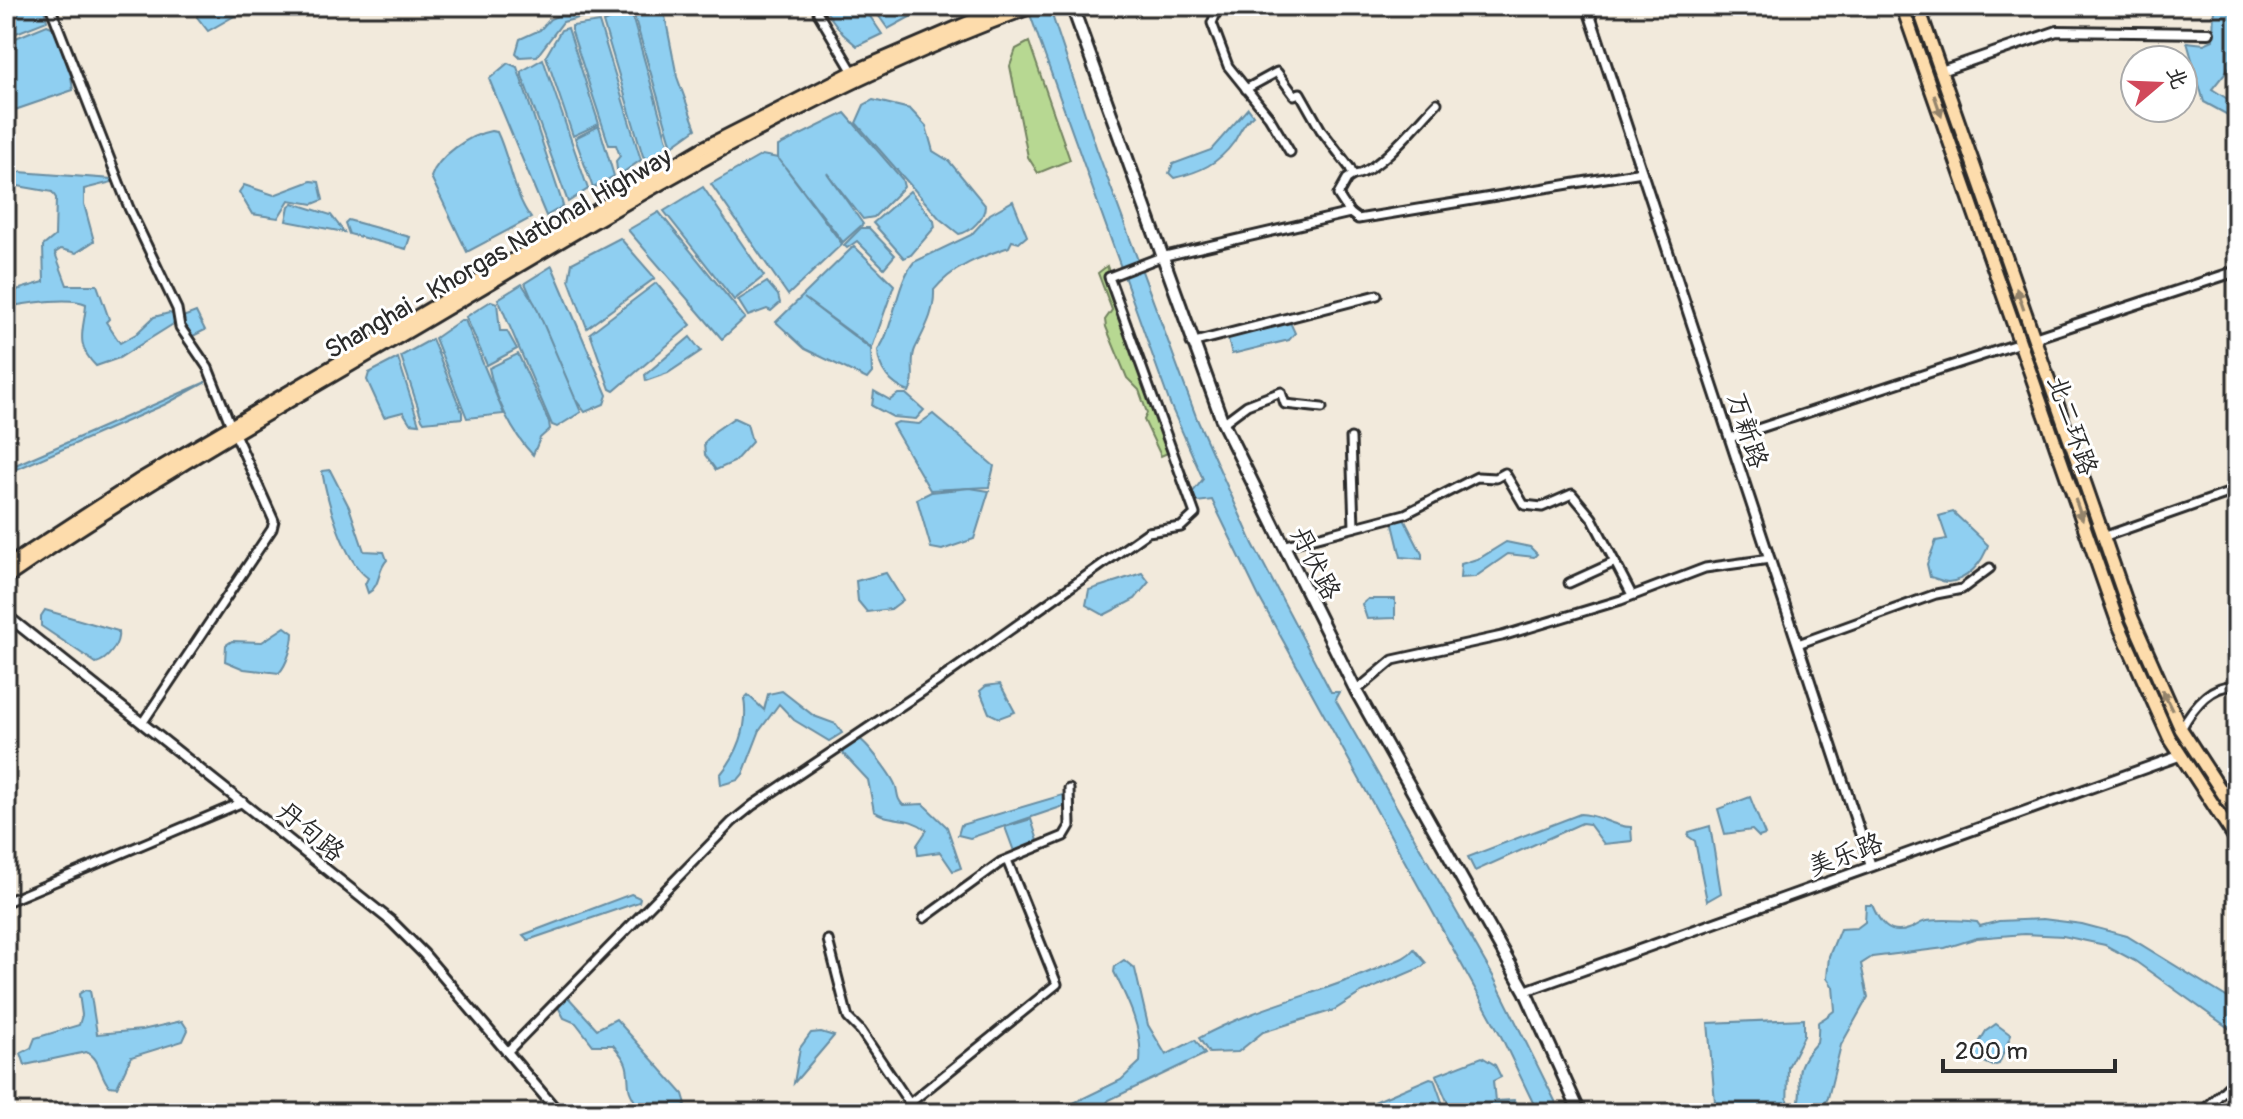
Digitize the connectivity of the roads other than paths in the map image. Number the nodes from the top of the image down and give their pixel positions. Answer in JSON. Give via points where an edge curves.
{"nodes":[{"id":1,"x":50,"y":6,"type":"edge"},
{"id":2,"x":1007,"y":6,"type":"edge"},
{"id":3,"x":1072,"y":6,"type":"edge"},
{"id":4,"x":1219,"y":6,"type":"edge"},
{"id":5,"x":1587,"y":6,"type":"edge"},
{"id":6,"x":1902,"y":6,"type":"edge"},
{"id":7,"x":1918,"y":6,"type":"edge"},
{"id":8,"x":1028,"y":8,"type":"edge"},
{"id":9,"x":818,"y":13,"type":"dead end"},
{"id":10,"x":2209,"y":33,"type":"dead end"},
{"id":11,"x":1941,"y":71,"type":"junction"},
{"id":12,"x":853,"y":72,"type":"junction"},
{"id":13,"x":1927,"y":76,"type":"junction"},
{"id":14,"x":1246,"y":89,"type":"junction"},
{"id":15,"x":1437,"y":103,"type":"dead end"},
{"id":16,"x":1290,"y":152,"type":"dead end"},
{"id":17,"x":1642,"y":172,"type":"junction"},
{"id":18,"x":1353,"y":175,"type":"junction"},
{"id":19,"x":1350,"y":213,"type":"junction"},
{"id":20,"x":1158,"y":258,"type":"junction"},
{"id":21,"x":2237,"y":271,"type":"edge"},
{"id":22,"x":1377,"y":295,"type":"dead end"},
{"id":23,"x":2034,"y":338,"type":"junction"},
{"id":24,"x":1191,"y":343,"type":"junction"},
{"id":25,"x":2021,"y":343,"type":"junction"},
{"id":26,"x":1322,"y":408,"type":"dead end"},
{"id":27,"x":1223,"y":423,"type":"junction"},
{"id":28,"x":233,"y":430,"type":"junction"},
{"id":29,"x":1351,"y":438,"type":"dead end"},
{"id":30,"x":1730,"y":438,"type":"junction"},
{"id":31,"x":2237,"y":490,"type":"edge"},
{"id":32,"x":1354,"y":527,"type":"junction"},
{"id":33,"x":2103,"y":537,"type":"junction"},
{"id":34,"x":2089,"y":542,"type":"junction"},
{"id":35,"x":1283,"y":546,"type":"junction"},
{"id":36,"x":1770,"y":559,"type":"junction"},
{"id":37,"x":1615,"y":562,"type":"junction"},
{"id":38,"x":6,"y":567,"type":"edge"},
{"id":39,"x":1990,"y":568,"type":"dead end"},
{"id":40,"x":6,"y":578,"type":"edge"},
{"id":41,"x":1569,"y":583,"type":"dead end"},
{"id":42,"x":1632,"y":595,"type":"junction"},
{"id":43,"x":6,"y":615,"type":"edge"},
{"id":44,"x":1798,"y":644,"type":"junction"},
{"id":45,"x":2237,"y":686,"type":"edge"},
{"id":46,"x":1356,"y":691,"type":"junction"},
{"id":47,"x":143,"y":722,"type":"junction"},
{"id":48,"x":2181,"y":729,"type":"junction"},
{"id":49,"x":2192,"y":748,"type":"junction"},
{"id":50,"x":2179,"y":756,"type":"junction"},
{"id":51,"x":1069,"y":789,"type":"dead end"},
{"id":52,"x":243,"y":802,"type":"junction"},
{"id":53,"x":2237,"y":815,"type":"edge"},
{"id":54,"x":2237,"y":841,"type":"edge"},
{"id":55,"x":1007,"y":860,"type":"junction"},
{"id":56,"x":1871,"y":866,"type":"junction"},
{"id":57,"x":6,"y":902,"type":"edge"},
{"id":58,"x":924,"y":918,"type":"dead end"},
{"id":59,"x":828,"y":940,"type":"dead end"},
{"id":60,"x":1525,"y":991,"type":"junction"},
{"id":61,"x":507,"y":1052,"type":"junction"},
{"id":62,"x":2228,"y":1087,"type":"dead end"},
{"id":63,"x":910,"y":1103,"type":"junction"},
{"id":64,"x":559,"y":1113,"type":"edge"},
{"id":65,"x":916,"y":1113,"type":"edge"},
{"id":66,"x":1580,"y":1113,"type":"edge"},
{"id":67,"x":2201,"y":1113,"type":"edge"}],
"edges":[{"from":1,"to":28,"type":"street","via":[[180,327],[208,368]]},
{"from":2,"to":12,"type":"main road","name":"Shanghai - Khorgas National Highway"},
{"from":3,"to":20,"type":"main road","name":"丹伏路"},
{"from":4,"to":14,"type":"street","via":[[1212,23],[1228,66]]},
{"from":5,"to":17,"type":"street","name":"万新路"},
{"from":6,"to":13,"type":"main road","name":"北二环路"},
{"from":7,"to":11,"type":"main road","name":"北二环路"},
{"from":8,"to":28,"type":"main road","name":"Shanghai - Khorgas National Highway","via":[[894,63],[705,157]]},
{"from":9,"to":12,"type":"street"},
{"from":10,"to":11,"type":"street","via":[[2057,31]]},
{"from":11,"to":13,"type":"main road"},
{"from":23,"to":11,"type":"main road","name":"北二环路","one_way":true},
{"from":12,"to":28,"type":"main road","name":"Shanghai - Khorgas National Highway","via":[[689,156]]},
{"from":13,"to":25,"type":"main road","name":"北二环路","one_way":true},
{"from":14,"to":16,"type":"street"},
{"from":14,"to":18,"type":"street","via":[[1277,72],[1294,95],[1300,93]]},
{"from":15,"to":18,"type":"street","via":[[1388,157]]},
{"from":17,"to":19,"type":"street","via":[[1358,219]]},
{"from":17,"to":30,"type":"street","name":"万新路"},
{"from":18,"to":19,"type":"street","via":[[1338,195]]},
{"from":19,"to":20,"type":"street"},
{"from":20,"to":24,"type":"main road","name":"丹伏路"},
{"from":20,"to":61,"type":"street","via":[[1109,277],[1195,514],[1181,527],[1148,532],[753,805]]},
{"from":21,"to":23,"type":"street"},
{"from":22,"to":24,"type":"street"},
{"from":23,"to":25,"type":"main road"},
{"from":23,"to":33,"type":"main road","name":"北二环路"},
{"from":24,"to":27,"type":"main road","name":"丹伏路"},
{"from":25,"to":30,"type":"street"},
{"from":25,"to":34,"type":"main road","name":"北二环路","one_way":true},
{"from":26,"to":27,"type":"street","via":[[1285,404],[1281,392],[1247,405]]},
{"from":27,"to":35,"type":"main road","name":"丹伏路"},
{"from":28,"to":38,"type":"main road","name":"Shanghai - Khorgas National Highway"},
{"from":28,"to":40,"type":"main road","name":"Shanghai - Khorgas National Highway"},
{"from":28,"to":47,"type":"street","via":[[274,521],[272,529]]},
{"from":29,"to":32,"type":"street"},
{"from":30,"to":36,"type":"street","name":"万新路"},
{"from":31,"to":33,"type":"street"},
{"from":32,"to":35,"type":"street"},
{"from":32,"to":37,"type":"street","via":[[1420,509],[1477,477],[1505,473],[1524,505],[1542,507],[1572,494],[1592,518]]},
{"from":33,"to":34,"type":"main road"},
{"from":48,"to":33,"type":"main road","name":"北二环路","one_way":true,"via":[[2142,644]]},
{"from":34,"to":50,"type":"main road","name":"北二环路","via":[[2139,677]]},
{"from":35,"to":46,"type":"main road","name":"丹伏路"},
{"from":36,"to":42,"type":"street","via":[[1705,568]]},
{"from":36,"to":44,"type":"street","name":"万新路"},
{"from":37,"to":41,"type":"street"},
{"from":37,"to":42,"type":"street"},
{"from":39,"to":44,"type":"street","via":[[1962,589]]},
{"from":42,"to":46,"type":"street","via":[[1502,636],[1393,660]]},
{"from":43,"to":47,"type":"street","name":"丹句路"},
{"from":44,"to":56,"type":"street","name":"万新路"},
{"from":45,"to":48,"type":"street","via":[[2216,688]]},
{"from":46,"to":60,"type":"main road","name":"丹伏路"},
{"from":47,"to":52,"type":"street","name":"丹句路"},
{"from":48,"to":49,"type":"main road","name":"北二环路"},
{"from":49,"to":50,"type":"main road"},
{"from":49,"to":53,"type":"main road","name":"北二环路"},
{"from":50,"to":54,"type":"main road","name":"北二环路"},
{"from":50,"to":56,"type":"street","name":"美乐路"},
{"from":51,"to":55,"type":"street","via":[[1070,826],[1064,836]]},
{"from":52,"to":57,"type":"street"},
{"from":52,"to":61,"type":"street","name":"丹句路","via":[[391,921]]},
{"from":55,"to":58,"type":"street"},
{"from":55,"to":63,"type":"street","via":[[1057,984]]},
{"from":56,"to":60,"type":"street","name":"美乐路"},
{"from":59,"to":63,"type":"street","via":[[848,1018]]},
{"from":60,"to":66,"type":"main road","name":"丹伏路"},
{"from":61,"to":64,"type":"street","name":"丹句路"},
{"from":62,"to":67,"type":"street"},
{"from":63,"to":65,"type":"street"}]}
